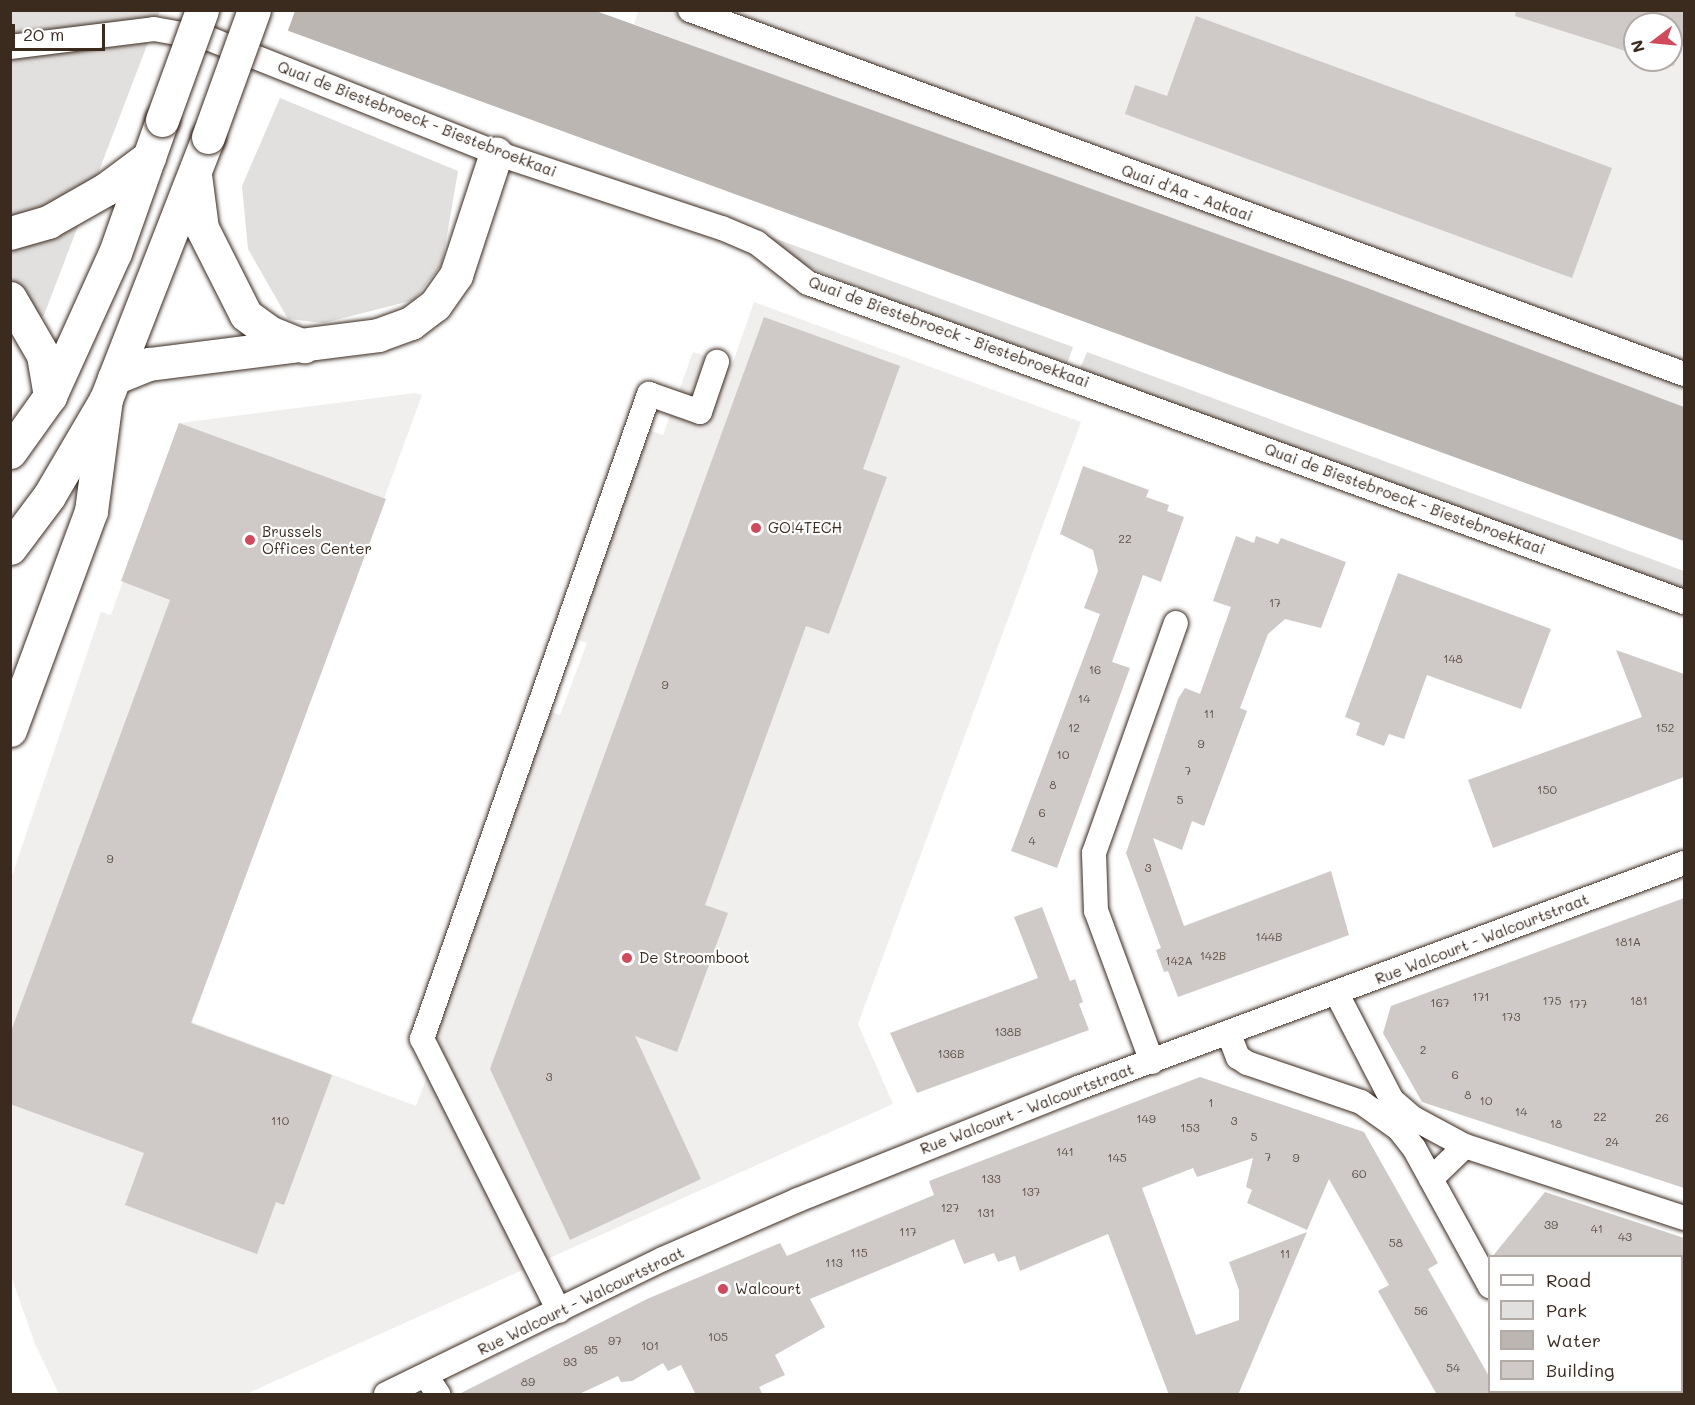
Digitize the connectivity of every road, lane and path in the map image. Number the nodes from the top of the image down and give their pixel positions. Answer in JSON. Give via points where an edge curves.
{"nodes":[{"id":1,"x":202,"y":10,"type":"edge"},
{"id":2,"x":254,"y":10,"type":"edge"},
{"id":3,"x":690,"y":10,"type":"edge"},
{"id":4,"x":10,"y":46,"type":"edge"},
{"id":5,"x":496,"y":153,"type":"junction"},
{"id":6,"x":149,"y":157,"type":"junction"},
{"id":7,"x":195,"y":172,"type":"junction"},
{"id":8,"x":10,"y":233,"type":"edge"},
{"id":9,"x":10,"y":298,"type":"edge"},
{"id":10,"x":304,"y":346,"type":"junction"},
{"id":11,"x":717,"y":362,"type":"dead end"},
{"id":12,"x":1684,"y":374,"type":"edge"},
{"id":13,"x":110,"y":388,"type":"junction"},
{"id":14,"x":50,"y":396,"type":"junction"},
{"id":15,"x":10,"y":452,"type":"edge"},
{"id":16,"x":10,"y":548,"type":"edge"},
{"id":17,"x":1684,"y":602,"type":"edge"},
{"id":18,"x":1176,"y":623,"type":"dead end"},
{"id":19,"x":10,"y":730,"type":"edge"},
{"id":20,"x":1684,"y":863,"type":"edge"},
{"id":21,"x":1337,"y":994,"type":"junction"},
{"id":22,"x":1229,"y":1034,"type":"junction"},
{"id":23,"x":1152,"y":1062,"type":"junction"},
{"id":24,"x":1387,"y":1107,"type":"junction"},
{"id":25,"x":1465,"y":1146,"type":"junction"},
{"id":26,"x":1431,"y":1179,"type":"junction"},
{"id":27,"x":1684,"y":1218,"type":"edge"},
{"id":28,"x":1488,"y":1282,"type":"edge"},
{"id":29,"x":559,"y":1311,"type":"junction"},
{"id":30,"x":432,"y":1385,"type":"edge"},
{"id":31,"x":386,"y":1395,"type":"edge"}],
"edges":[{"from":1,"to":6,"type":"main road","bridge":true},
{"from":2,"to":7,"type":"main road","bridge":true},
{"from":3,"to":12,"type":"street","name":"Quai d'Aa - Aakaai"},
{"from":4,"to":5,"type":"street","name":"Quai de Biestebroeck - Biestebroekkaai","via":[[154,29],[210,39]]},
{"from":5,"to":10,"type":"main road","via":[[456,275],[435,305],[411,322],[378,335]]},
{"from":5,"to":17,"type":"street","name":"Quai de Biestebroeck - Biestebroekkaai","via":[[722,228],[757,243],[808,283]]},
{"from":6,"to":8,"type":"main road","via":[[106,189],[48,222]]},
{"from":6,"to":14,"type":"main road","via":[[115,253]]},
{"from":7,"to":10,"type":"main road","via":[[202,228],[246,315],[269,332]]},
{"from":7,"to":13,"type":"main road"},
{"from":9,"to":14,"type":"main road","via":[[43,355]]},
{"from":10,"to":13,"type":"main road","via":[[149,364]]},
{"from":11,"to":29,"type":"street","via":[[700,412],[649,394],[422,1039]]},
{"from":13,"to":16,"type":"main road","via":[[49,496]]},
{"from":13,"to":19,"type":"main road","via":[[91,511]]},
{"from":14,"to":15,"type":"main road"},
{"from":18,"to":23,"type":"street","via":[[1094,853],[1096,912]]},
{"from":20,"to":21,"type":"street","name":"Rue Walcourt - Walcourtstraat"},
{"from":21,"to":22,"type":"street","name":"Rue Walcourt - Walcourtstraat"},
{"from":21,"to":24,"type":"street"},
{"from":22,"to":23,"type":"street","name":"Rue Walcourt - Walcourtstraat"},
{"from":22,"to":24,"type":"street","via":[[1238,1057],[1247,1064]]},
{"from":23,"to":29,"type":"street","name":"Rue Walcourt - Walcourtstraat","via":[[798,1200]]},
{"from":24,"to":25,"type":"street"},
{"from":24,"to":26,"type":"street"},
{"from":25,"to":26,"type":"street"},
{"from":25,"to":27,"type":"street"},
{"from":26,"to":28,"type":"street"},
{"from":29,"to":30,"type":"street","name":"Rue Walcourt - Walcourtstraat"},
{"from":30,"to":31,"type":"street","name":"Rue Walcourt - Walcourtstraat"}]}
